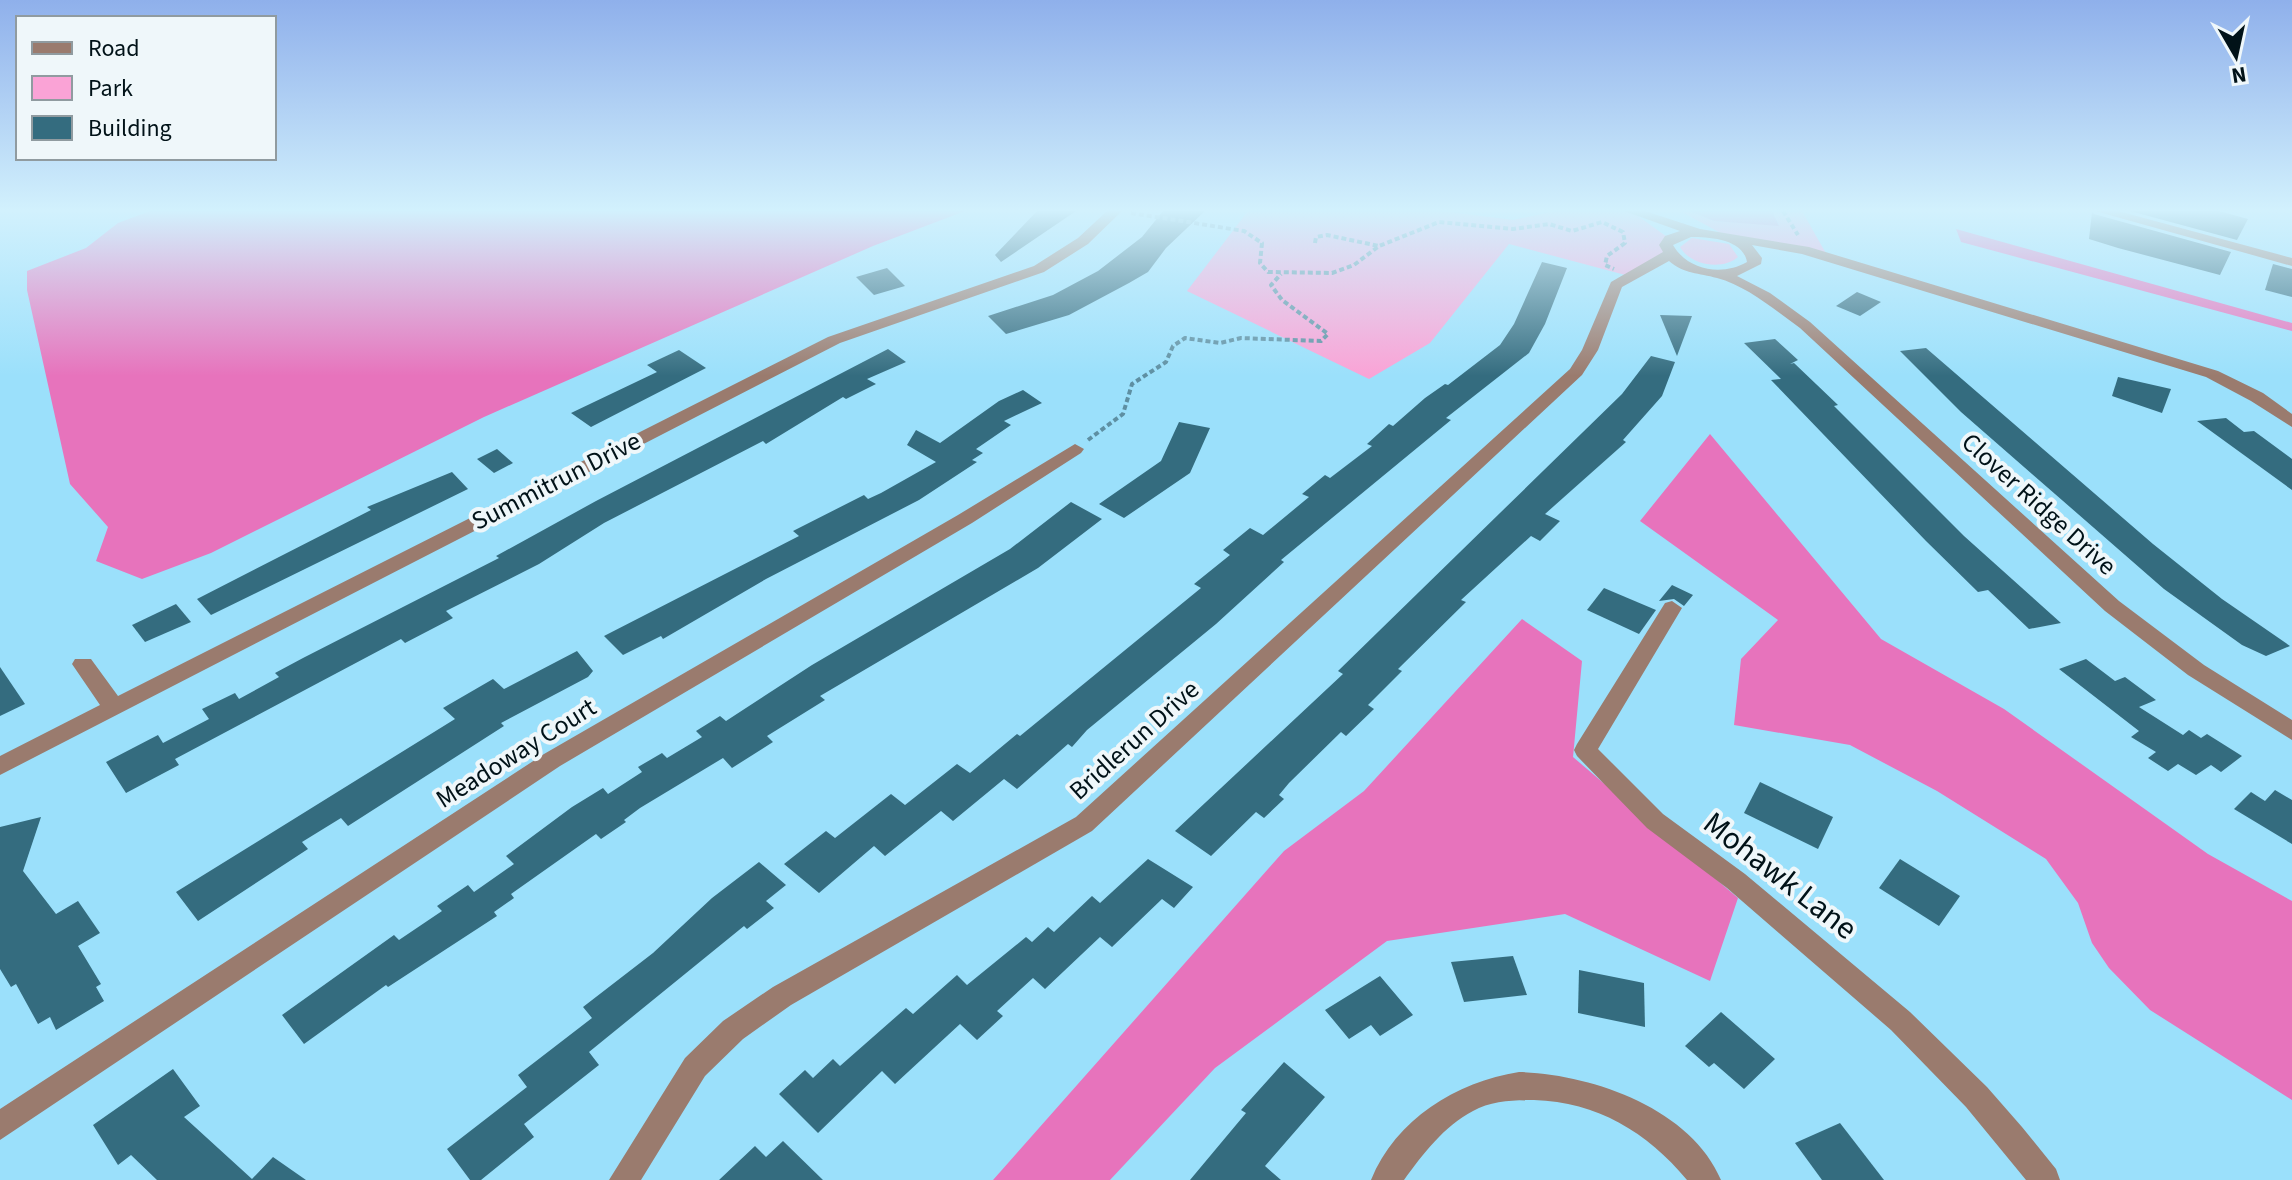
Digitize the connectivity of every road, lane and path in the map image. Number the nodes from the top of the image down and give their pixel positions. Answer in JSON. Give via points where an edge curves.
{"nodes":[{"id":1,"x":1044,"y":266,"type":"edge"},
{"id":2,"x":1263,"y":266,"type":"edge"},
{"id":3,"x":1351,"y":266,"type":"edge"},
{"id":4,"x":1607,"y":266,"type":"edge"},
{"id":5,"x":1643,"y":266,"type":"edge"},
{"id":6,"x":1702,"y":266,"type":"edge"},
{"id":7,"x":1750,"y":266,"type":"edge"},
{"id":8,"x":1756,"y":266,"type":"edge"},
{"id":9,"x":1857,"y":266,"type":"edge"},
{"id":10,"x":1281,"y":273,"type":"junction"},
{"id":11,"x":1713,"y":273,"type":"junction"},
{"id":12,"x":1629,"y":276,"type":"junction"},
{"id":13,"x":1765,"y":296,"type":"junction"},
{"id":14,"x":2292,"y":422,"type":"edge"},
{"id":15,"x":1075,"y":449,"type":"joint"},
{"id":16,"x":1672,"y":608,"type":"dead end"},
{"id":17,"x":83,"y":664,"type":"dead end"},
{"id":18,"x":113,"y":706,"type":"junction"},
{"id":19,"x":2292,"y":731,"type":"edge"},
{"id":20,"x":0,"y":766,"type":"edge"},
{"id":21,"x":0,"y":1126,"type":"edge"},
{"id":22,"x":624,"y":1180,"type":"edge"},
{"id":23,"x":1386,"y":1180,"type":"edge"},
{"id":24,"x":1706,"y":1180,"type":"edge"},
{"id":25,"x":2045,"y":1180,"type":"edge"}],
"edges":[{"from":1,"to":18,"type":"street","name":"Summitrun Drive","via":[[834,340]]},
{"from":2,"to":10,"type":"path"},
{"from":3,"to":10,"type":"path","via":[[1332,273]]},
{"from":4,"to":12,"type":"path"},
{"from":5,"to":12,"type":"street","name":"Bridlerun Drive"},
{"from":6,"to":11,"type":"street","name":"Clover Ridge Drive"},
{"from":7,"to":11,"type":"street"},
{"from":8,"to":13,"type":"street"},
{"from":9,"to":14,"type":"street","via":[[2212,374]]},
{"from":10,"to":15,"type":"path","via":[[1271,285],[1276,296],[1320,324],[1328,334],[1321,341],[1241,338],[1220,343],[1185,338],[1173,346],[1166,362],[1132,384],[1123,414]]},
{"from":11,"to":12,"type":"street"},
{"from":11,"to":13,"type":"street","name":"Clover Ridge Drive"},
{"from":12,"to":22,"type":"street","name":"Bridlerun Drive","via":[[1616,285],[1576,372],[1142,773],[1084,824],[782,996],[733,1030],[695,1067]]},
{"from":13,"to":19,"type":"street","name":"Clover Ridge Drive","via":[[1805,325],[2112,606],[2196,670]]},
{"from":15,"to":21,"type":"street","name":"Meadoway Court","via":[[952,527],[552,760]]},
{"from":16,"to":25,"type":"street","name":"Mohawk Lane","via":[[1585,750],[1627,797],[1680,842],[1872,993],[1988,1108]]},
{"from":17,"to":18,"type":"street"},
{"from":18,"to":20,"type":"street","name":"Summitrun Drive"},
{"from":23,"to":24,"type":"street","via":[[1443,1114],[1499,1087],[1577,1091],[1614,1106],[1653,1126]]}]}
